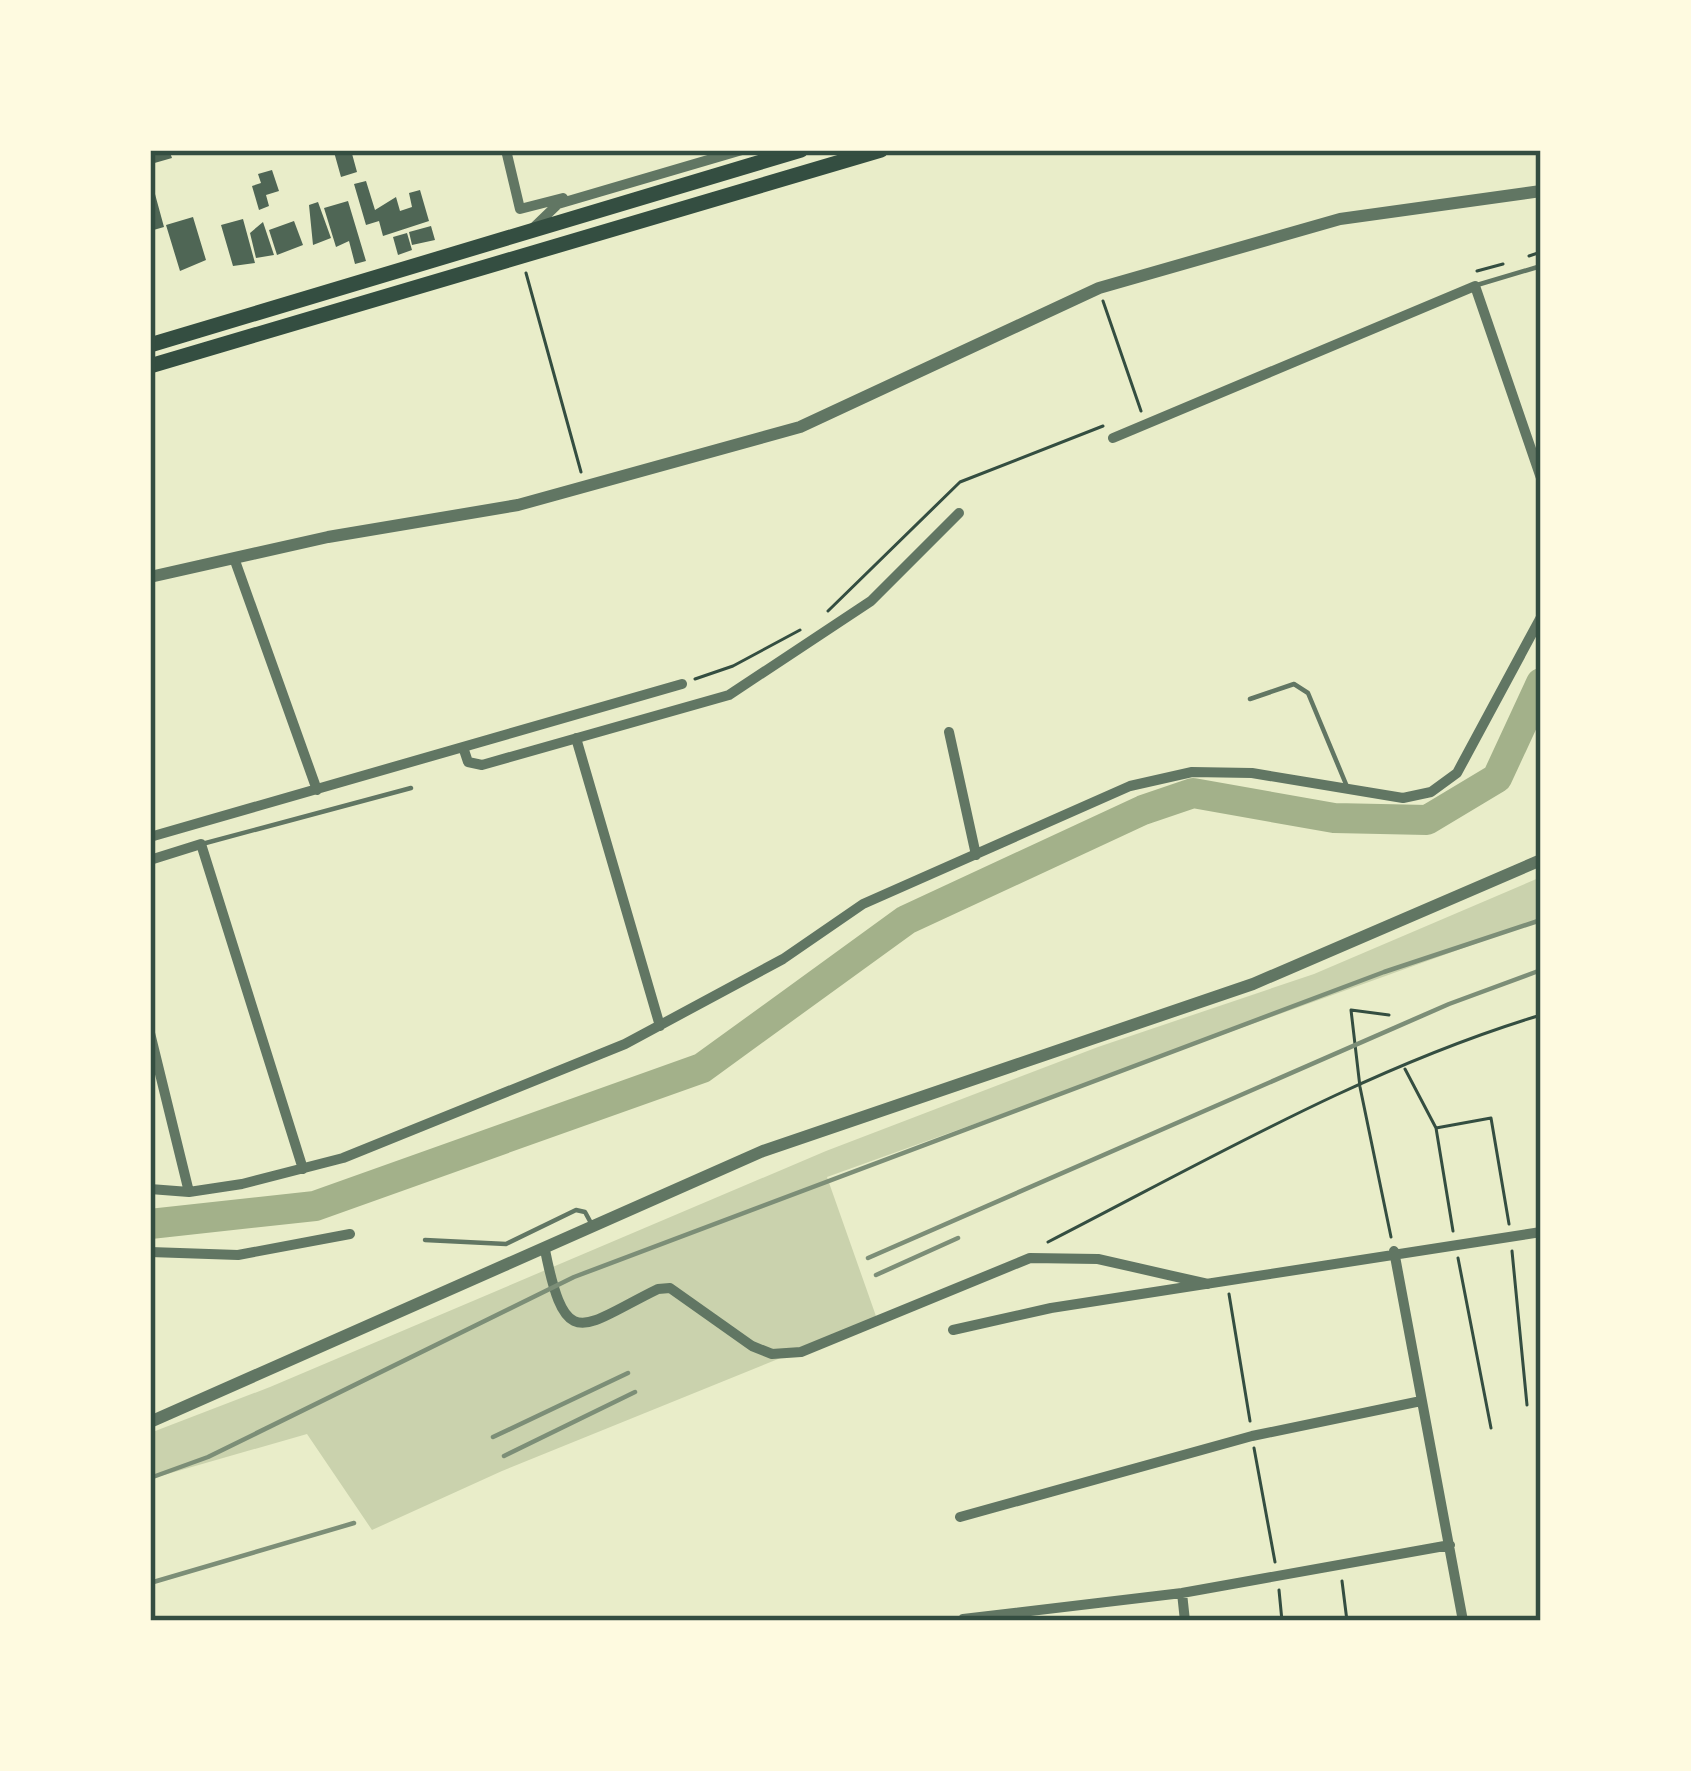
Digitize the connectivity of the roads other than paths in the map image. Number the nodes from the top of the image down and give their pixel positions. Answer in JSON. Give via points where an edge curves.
{"nodes":[{"id":1,"x":506,"y":150,"type":"edge"},
{"id":2,"x":742,"y":150,"type":"edge"},
{"id":3,"x":801,"y":150,"type":"edge"},
{"id":4,"x":881,"y":150,"type":"edge"},
{"id":5,"x":601,"y":188,"type":"junction"},
{"id":6,"x":1541,"y":191,"type":"edge"},
{"id":7,"x":531,"y":230,"type":"junction"},
{"id":8,"x":1541,"y":266,"type":"edge"},
{"id":9,"x":1475,"y":286,"type":"junction"},
{"id":10,"x":150,"y":345,"type":"edge"},
{"id":11,"x":150,"y":366,"type":"edge"},
{"id":12,"x":1113,"y":438,"type":"dead end"},
{"id":13,"x":1541,"y":478,"type":"edge"},
{"id":14,"x":959,"y":513,"type":"dead end"},
{"id":15,"x":234,"y":558,"type":"junction"},
{"id":16,"x":150,"y":577,"type":"edge"},
{"id":17,"x":1541,"y":616,"type":"edge"},
{"id":18,"x":682,"y":684,"type":"road end"},
{"id":19,"x":1250,"y":699,"type":"dead end"},
{"id":20,"x":949,"y":732,"type":"dead end"},
{"id":21,"x":576,"y":737,"type":"junction"},
{"id":22,"x":463,"y":747,"type":"junction"},
{"id":23,"x":411,"y":788,"type":"dead end"},
{"id":24,"x":1348,"y":789,"type":"junction"},
{"id":25,"x":316,"y":790,"type":"junction"},
{"id":26,"x":150,"y":837,"type":"edge"},
{"id":27,"x":201,"y":844,"type":"junction"},
{"id":28,"x":976,"y":855,"type":"junction"},
{"id":29,"x":150,"y":860,"type":"edge"},
{"id":30,"x":1541,"y":860,"type":"edge"},
{"id":31,"x":660,"y":1026,"type":"junction"},
{"id":32,"x":150,"y":1033,"type":"edge"},
{"id":33,"x":303,"y":1169,"type":"junction"},
{"id":34,"x":150,"y":1189,"type":"edge"},
{"id":35,"x":189,"y":1192,"type":"junction"},
{"id":36,"x":593,"y":1228,"type":"junction"},
{"id":37,"x":1541,"y":1232,"type":"edge"},
{"id":38,"x":350,"y":1234,"type":"dead end"},
{"id":39,"x":425,"y":1240,"type":"dead end"},
{"id":40,"x":545,"y":1250,"type":"junction"},
{"id":41,"x":1394,"y":1251,"type":"junction"},
{"id":42,"x":150,"y":1252,"type":"edge"},
{"id":43,"x":1208,"y":1284,"type":"junction"},
{"id":44,"x":953,"y":1330,"type":"dead end"},
{"id":45,"x":1420,"y":1401,"type":"junction"},
{"id":46,"x":150,"y":1422,"type":"edge"},
{"id":47,"x":961,"y":1517,"type":"dead end"},
{"id":48,"x":1450,"y":1545,"type":"junction"},
{"id":49,"x":1182,"y":1593,"type":"junction"},
{"id":50,"x":963,"y":1619,"type":"edge"},
{"id":51,"x":1185,"y":1621,"type":"edge"},
{"id":52,"x":1463,"y":1621,"type":"edge"}],
"edges":[{"from":1,"to":5,"type":"street","via":[[520,209]]},
{"from":2,"to":5,"type":"street"},
{"from":3,"to":7,"type":"main road"},
{"from":4,"to":11,"type":"main road"},
{"from":5,"to":7,"type":"street","via":[[558,204]]},
{"from":6,"to":15,"type":"street","via":[[1340,219],[1099,288],[800,427],[518,506]]},
{"from":7,"to":10,"type":"main road"},
{"from":8,"to":9,"type":"lane"},
{"from":9,"to":12,"type":"street"},
{"from":9,"to":13,"type":"street"},
{"from":14,"to":21,"type":"street","via":[[871,601],[729,695]]},
{"from":15,"to":16,"type":"street"},
{"from":15,"to":25,"type":"street"},
{"from":17,"to":24,"type":"street","via":[[1457,773],[1431,792],[1402,798]]},
{"from":18,"to":22,"type":"street"},
{"from":19,"to":24,"type":"lane","via":[[1294,684],[1309,693]]},
{"from":20,"to":28,"type":"street"},
{"from":21,"to":22,"type":"street","via":[[482,765],[468,762]]},
{"from":21,"to":31,"type":"street"},
{"from":22,"to":25,"type":"street"},
{"from":23,"to":27,"type":"lane"},
{"from":24,"to":28,"type":"street","via":[[1192,772],[1130,786]]},
{"from":25,"to":26,"type":"street"},
{"from":27,"to":29,"type":"street"},
{"from":27,"to":33,"type":"street"},
{"from":28,"to":31,"type":"street","via":[[863,904]]},
{"from":30,"to":36,"type":"street","via":[[1253,984],[763,1150]]},
{"from":31,"to":33,"type":"street"},
{"from":32,"to":35,"type":"street"},
{"from":33,"to":35,"type":"street"},
{"from":34,"to":35,"type":"street"},
{"from":36,"to":39,"type":"lane","via":[[577,1210],[506,1244]]},
{"from":36,"to":40,"type":"street"},
{"from":37,"to":41,"type":"street"},
{"from":38,"to":42,"type":"street","via":[[238,1255]]},
{"from":40,"to":43,"type":"street","via":[[563,1314],[578,1324],[593,1325],[670,1288],[772,1354],[801,1352],[1030,1258],[1098,1259]]},
{"from":40,"to":46,"type":"street"},
{"from":41,"to":43,"type":"street"},
{"from":41,"to":45,"type":"street"},
{"from":43,"to":44,"type":"street"},
{"from":45,"to":47,"type":"street","via":[[1229,1441]]},
{"from":45,"to":48,"type":"street"},
{"from":48,"to":49,"type":"street"},
{"from":48,"to":52,"type":"street"},
{"from":49,"to":50,"type":"street"},
{"from":49,"to":51,"type":"street"}]}
